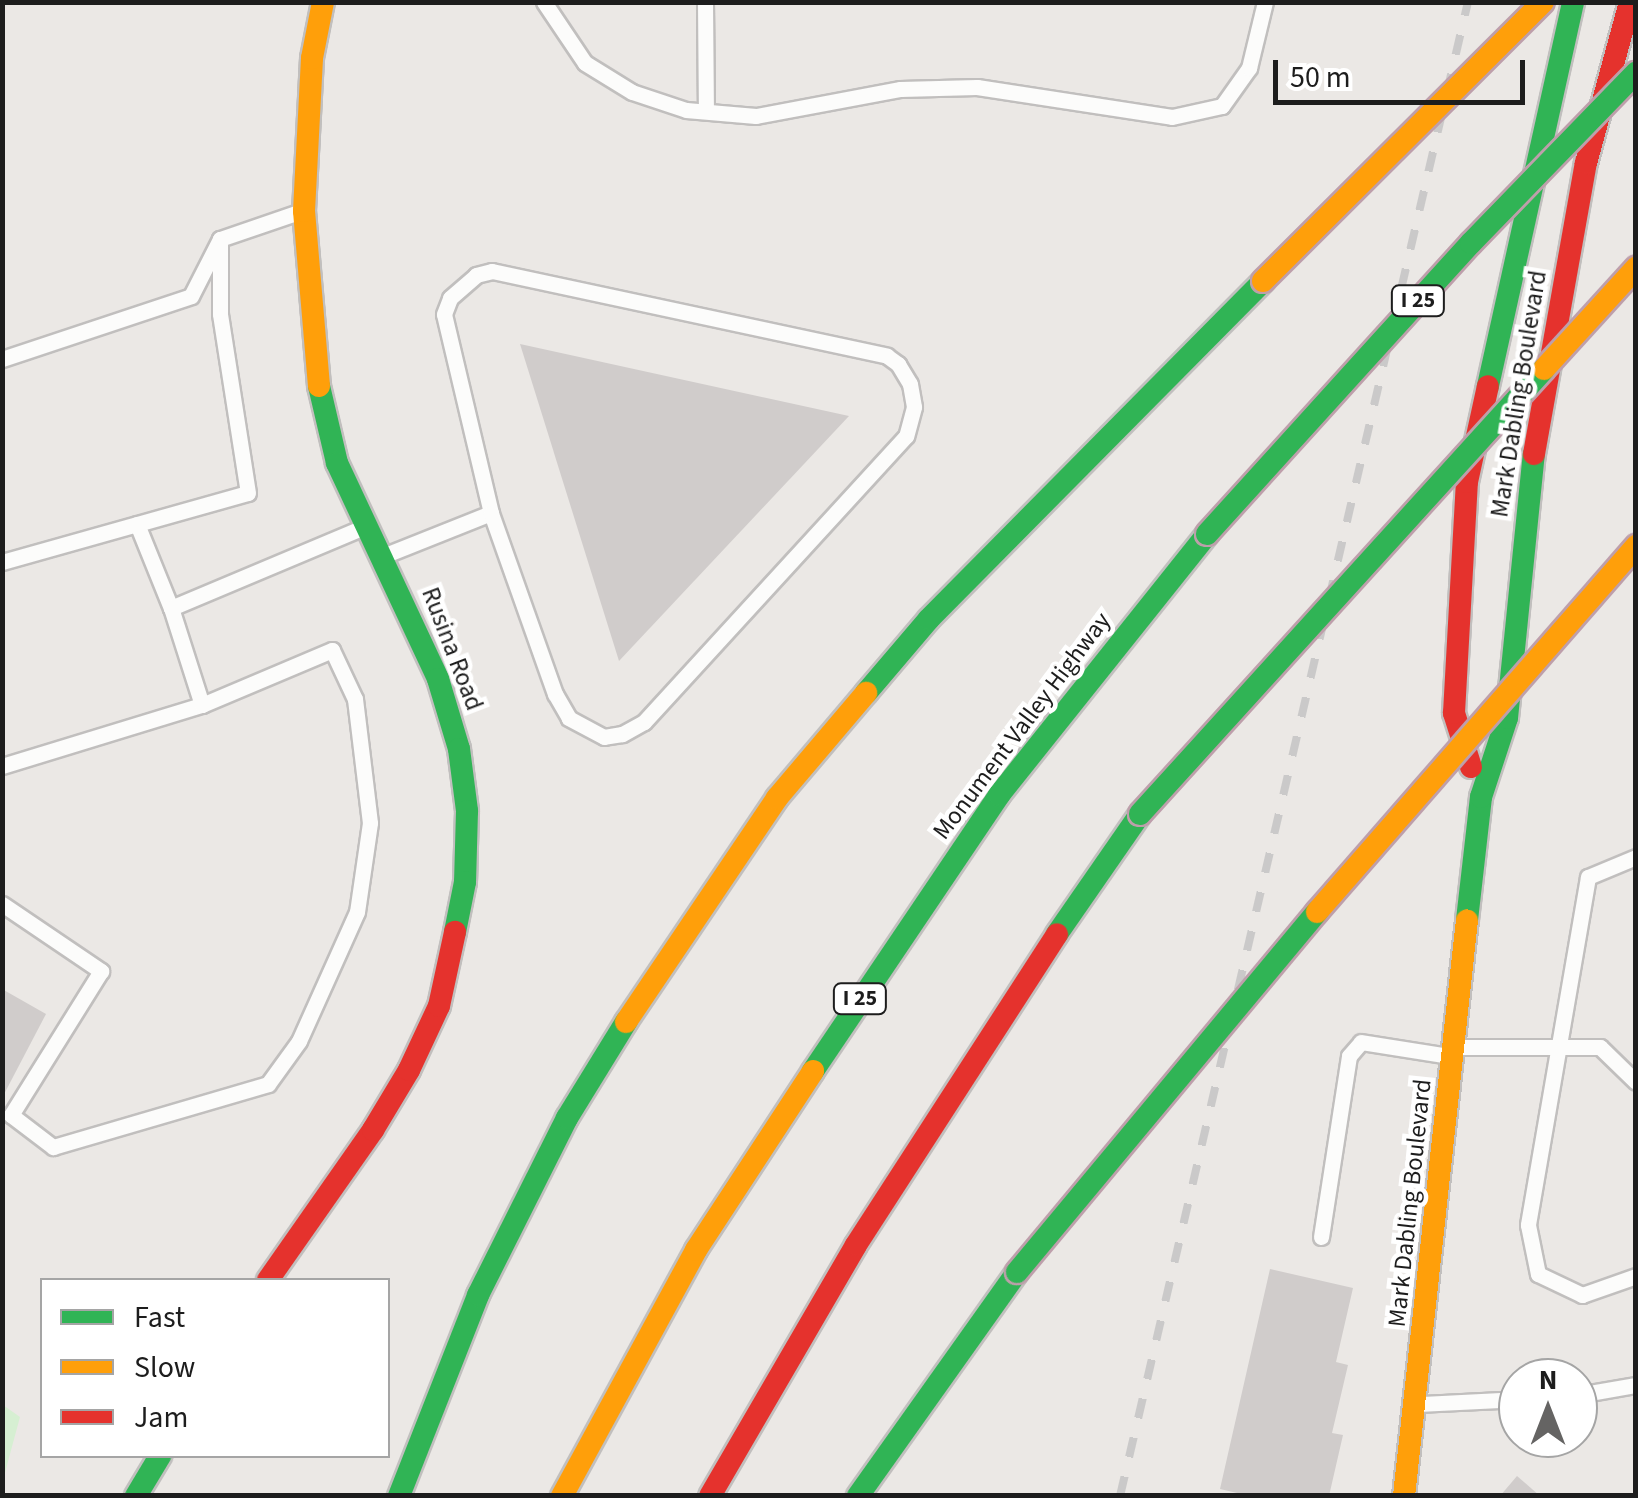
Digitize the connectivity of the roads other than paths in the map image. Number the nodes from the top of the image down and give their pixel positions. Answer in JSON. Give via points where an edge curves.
{"nodes":[{"id":1,"x":323,"y":2,"type":"edge"},
{"id":2,"x":544,"y":2,"type":"edge"},
{"id":3,"x":705,"y":2,"type":"edge"},
{"id":4,"x":1265,"y":2,"type":"edge"},
{"id":5,"x":1543,"y":2,"type":"edge"},
{"id":6,"x":1573,"y":2,"type":"edge"},
{"id":7,"x":1630,"y":2,"type":"edge"},
{"id":8,"x":1636,"y":73,"type":"edge"},
{"id":9,"x":706,"y":111,"type":"junction"},
{"id":10,"x":304,"y":211,"type":"junction"},
{"id":11,"x":220,"y":239,"type":"junction"},
{"id":12,"x":1636,"y":268,"type":"edge"},
{"id":13,"x":2,"y":359,"type":"edge"},
{"id":14,"x":491,"y":514,"type":"junction"},
{"id":15,"x":137,"y":524,"type":"junction"},
{"id":16,"x":368,"y":525,"type":"junction"},
{"id":17,"x":1636,"y":546,"type":"edge"},
{"id":18,"x":383,"y":556,"type":"junction"},
{"id":19,"x":2,"y":562,"type":"edge"},
{"id":20,"x":170,"y":608,"type":"junction"},
{"id":21,"x":202,"y":705,"type":"junction"},
{"id":22,"x":2,"y":766,"type":"edge"},
{"id":23,"x":1481,"y":797,"type":"junction"},
{"id":24,"x":1636,"y":857,"type":"edge"},
{"id":25,"x":2,"y":904,"type":"edge"},
{"id":26,"x":1562,"y":1047,"type":"junction"},
{"id":27,"x":1454,"y":1052,"type":"junction"},
{"id":28,"x":1636,"y":1082,"type":"edge"},
{"id":29,"x":1321,"y":1238,"type":"dead end"},
{"id":30,"x":1636,"y":1276,"type":"edge"},
{"id":31,"x":269,"y":1278,"type":"edge"},
{"id":32,"x":1636,"y":1385,"type":"edge"},
{"id":33,"x":1598,"y":1392,"type":"edge"},
{"id":34,"x":1498,"y":1400,"type":"edge"},
{"id":35,"x":1416,"y":1405,"type":"junction"},
{"id":36,"x":159,"y":1458,"type":"edge"},
{"id":37,"x":136,"y":1496,"type":"edge"},
{"id":38,"x":399,"y":1496,"type":"edge"},
{"id":39,"x":562,"y":1496,"type":"edge"},
{"id":40,"x":710,"y":1496,"type":"edge"},
{"id":41,"x":858,"y":1496,"type":"edge"},
{"id":42,"x":1404,"y":1496,"type":"edge"}],
"edges":[{"from":1,"to":10,"type":"main road","name":"Rusina Road","via":[[312,58]]},
{"from":2,"to":9,"type":"lane","via":[[584,62],[632,92]]},
{"from":3,"to":9,"type":"lane"},
{"from":4,"to":9,"type":"lane","via":[[1249,68],[1222,106],[1172,117],[977,86],[900,89],[756,116]]},
{"from":5,"to":38,"type":"main road","bridge":true,"via":[[930,619],[777,798],[666,958],[568,1118],[478,1294]]},
{"from":6,"to":23,"type":"main road","name":"Mark Dabling Boulevard","via":[[1467,482],[1454,713]]},
{"from":7,"to":23,"type":"main road","name":"Mark Dabling Boulevard","via":[[1586,163],[1528,489],[1507,718]]},
{"from":8,"to":39,"type":"main road","name":"Monument Valley Highway","number":"I 25","bridge":true,"via":[[1206,534],[998,795],[696,1250]]},
{"from":10,"to":11,"type":"lane"},
{"from":10,"to":16,"type":"main road","name":"Rusina Road","via":[[320,396],[337,463]]},
{"from":11,"to":13,"type":"lane","via":[[191,296]]},
{"from":11,"to":15,"type":"lane","via":[[220,314],[248,493]]},
{"from":12,"to":40,"type":"main road","bridge":true,"via":[[1140,814],[940,1112]]},
{"from":14,"to":14,"type":"lane","via":[[444,314],[450,298],[476,275],[492,271],[887,356],[910,384],[914,407],[906,436],[644,722],[622,734],[604,737],[569,718]]},
{"from":14,"to":18,"type":"lane"},
{"from":15,"to":19,"type":"lane"},
{"from":15,"to":20,"type":"lane"},
{"from":16,"to":18,"type":"main road","name":"Rusina Road"},
{"from":16,"to":20,"type":"lane"},
{"from":17,"to":41,"type":"main road","bridge":true,"via":[[1332,894],[1017,1272]]},
{"from":18,"to":31,"type":"main road","name":"Rusina Road","via":[[438,678],[459,749],[465,882],[455,946],[409,1070]]},
{"from":20,"to":21,"type":"lane"},
{"from":21,"to":22,"type":"lane"},
{"from":21,"to":25,"type":"lane","via":[[332,650],[356,699],[370,824],[357,912],[299,1041],[268,1084],[52,1147],[11,1115],[101,970]]},
{"from":23,"to":27,"type":"main road","name":"Mark Dabling Boulevard"},
{"from":24,"to":26,"type":"lane","via":[[1588,877]]},
{"from":26,"to":27,"type":"lane"},
{"from":26,"to":28,"type":"lane","via":[[1600,1047]]},
{"from":26,"to":30,"type":"lane","via":[[1528,1224],[1538,1274],[1582,1294]]},
{"from":27,"to":29,"type":"lane","via":[[1361,1042],[1349,1056]]},
{"from":27,"to":35,"type":"main road","name":"Mark Dabling Boulevard"},
{"from":32,"to":33,"type":"lane"},
{"from":34,"to":35,"type":"lane"},
{"from":35,"to":42,"type":"main road","name":"Mark Dabling Boulevard"},
{"from":36,"to":37,"type":"main road"}]}
